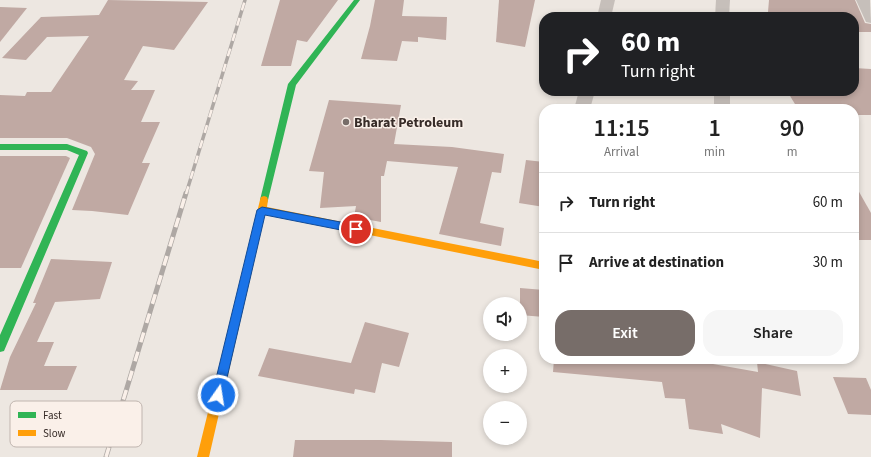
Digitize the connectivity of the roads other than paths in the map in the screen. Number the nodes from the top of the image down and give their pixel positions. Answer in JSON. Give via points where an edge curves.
{"nodes":[{"id":1,"x":357,"y":0,"type":"edge"},
{"id":2,"x":608,"y":0,"type":"edge"},
{"id":3,"x":723,"y":0,"type":"edge"},
{"id":4,"x":605,"y":12,"type":"edge"},
{"id":5,"x":722,"y":12,"type":"edge"},
{"id":6,"x":0,"y":147,"type":"edge"},
{"id":7,"x":262,"y":210,"type":"junction"},
{"id":8,"x":539,"y":265,"type":"edge"},
{"id":9,"x":0,"y":347,"type":"edge"},
{"id":10,"x":203,"y":457,"type":"edge"}],
"edges":[{"from":1,"to":7,"type":"street","via":[[292,84]]},
{"from":2,"to":4,"type":"street"},
{"from":3,"to":5,"type":"street"},
{"from":6,"to":9,"type":"street","via":[[67,147],[84,153]]},
{"from":7,"to":8,"type":"street"},
{"from":7,"to":10,"type":"street"}]}
